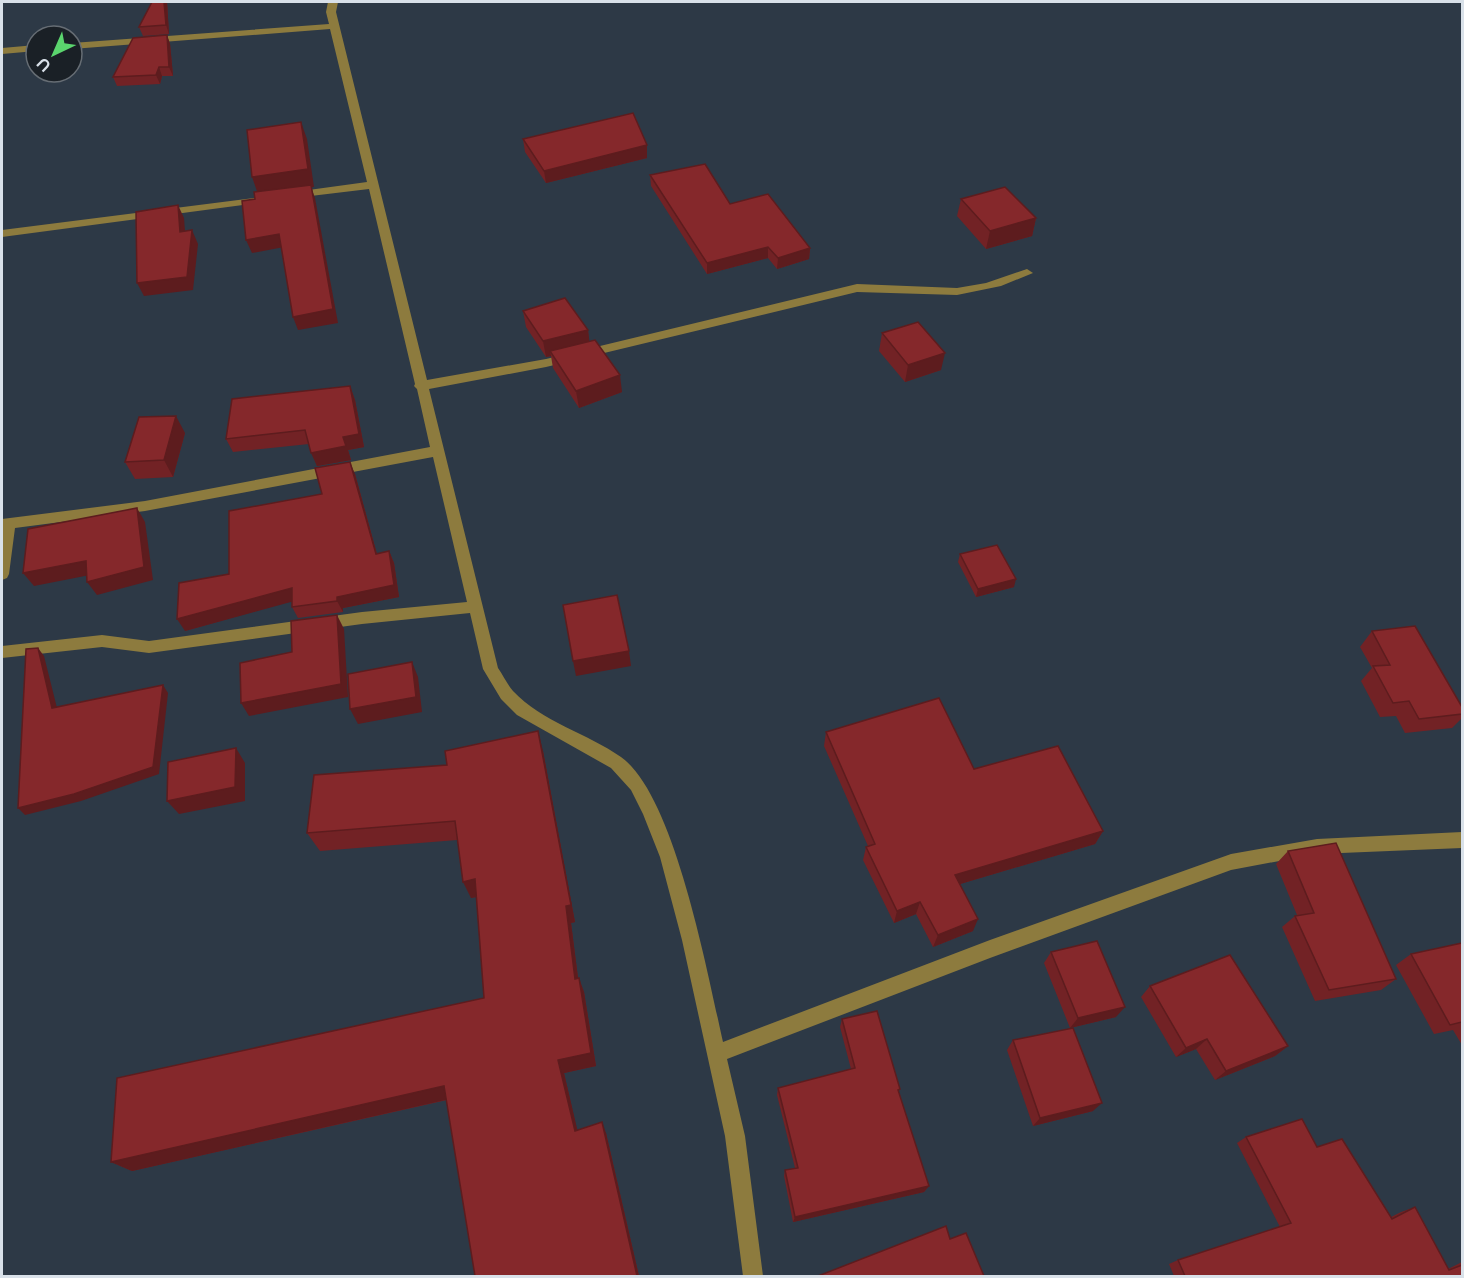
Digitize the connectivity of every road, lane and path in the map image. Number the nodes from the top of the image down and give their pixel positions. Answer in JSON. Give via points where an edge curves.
{"nodes":[{"id":1,"x":333,"y":2,"type":"edge"},
{"id":2,"x":334,"y":26,"type":"junction"},
{"id":3,"x":84,"y":45,"type":"edge"},
{"id":4,"x":24,"y":49,"type":"edge"},
{"id":5,"x":2,"y":51,"type":"edge"},
{"id":6,"x":371,"y":185,"type":"junction"},
{"id":7,"x":2,"y":234,"type":"edge"},
{"id":8,"x":1028,"y":273,"type":"dead end"},
{"id":9,"x":420,"y":386,"type":"junction"},
{"id":10,"x":436,"y":451,"type":"junction"},
{"id":11,"x":5,"y":524,"type":"edge"},
{"id":12,"x":2,"y":574,"type":"edge"},
{"id":13,"x":474,"y":606,"type":"junction"},
{"id":14,"x":2,"y":652,"type":"edge"},
{"id":15,"x":1462,"y":840,"type":"edge"},
{"id":16,"x":715,"y":1054,"type":"junction"},
{"id":17,"x":753,"y":1276,"type":"edge"}],
"edges":[{"from":1,"to":2,"type":"street"},
{"from":2,"to":3,"type":"street"},
{"from":2,"to":6,"type":"street"},
{"from":4,"to":5,"type":"street"},
{"from":6,"to":7,"type":"street"},
{"from":6,"to":9,"type":"street"},
{"from":8,"to":9,"type":"street","via":[[984,289],[947,292],[881,286],[857,288],[546,363]]},
{"from":9,"to":10,"type":"street"},
{"from":10,"to":11,"type":"street","via":[[145,506]]},
{"from":10,"to":13,"type":"street"},
{"from":11,"to":12,"type":"street"},
{"from":13,"to":14,"type":"street","via":[[150,647],[102,641]]},
{"from":13,"to":16,"type":"street","via":[[491,669],[506,694],[523,710],[617,763],[637,784],[668,857],[692,940]]},
{"from":15,"to":16,"type":"street","via":[[1317,844],[1231,862]]},
{"from":16,"to":17,"type":"street","via":[[735,1136]]}]}
